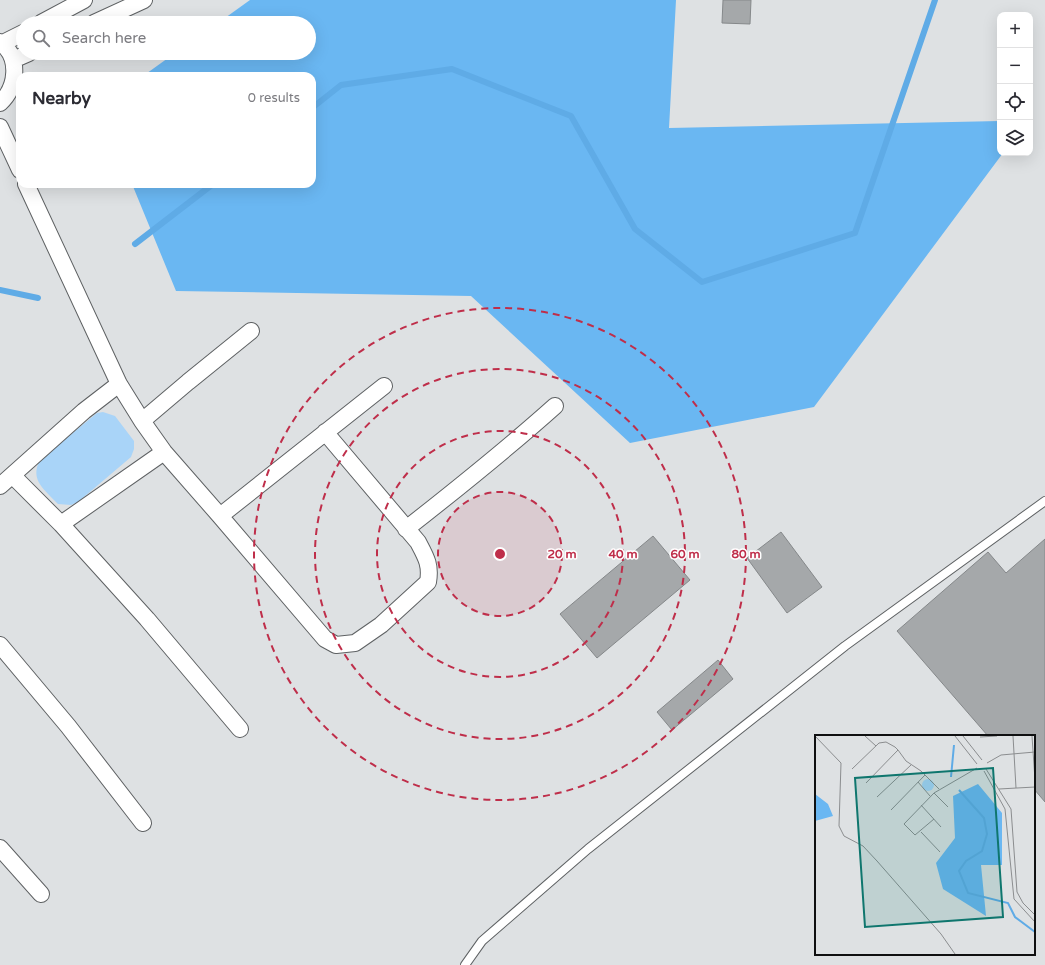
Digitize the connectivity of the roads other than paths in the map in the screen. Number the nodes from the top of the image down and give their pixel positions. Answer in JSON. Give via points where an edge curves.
{"nodes":[{"id":1,"x":84,"y":0,"type":"edge"},
{"id":2,"x":144,"y":0,"type":"edge"},
{"id":3,"x":54,"y":16,"type":"edge"},
{"id":4,"x":109,"y":16,"type":"edge"},
{"id":5,"x":16,"y":36,"type":"edge"},
{"id":6,"x":1,"y":43,"type":"edge"},
{"id":7,"x":16,"y":59,"type":"edge"},
{"id":8,"x":13,"y":60,"type":"junction"},
{"id":9,"x":0,"y":103,"type":"edge"},
{"id":10,"x":0,"y":127,"type":"edge"},
{"id":11,"x":16,"y":161,"type":"edge"},
{"id":12,"x":28,"y":188,"type":"edge"},
{"id":13,"x":251,"y":332,"type":"dead end"},
{"id":14,"x":119,"y":384,"type":"junction"},
{"id":15,"x":384,"y":386,"type":"dead end"},
{"id":16,"x":555,"y":406,"type":"dead end"},
{"id":17,"x":142,"y":421,"type":"junction"},
{"id":18,"x":325,"y":432,"type":"junction"},
{"id":19,"x":164,"y":452,"type":"junction"},
{"id":20,"x":13,"y":476,"type":"junction"},
{"id":21,"x":0,"y":486,"type":"edge"},
{"id":22,"x":1045,"y":501,"type":"edge"},
{"id":23,"x":220,"y":516,"type":"junction"},
{"id":24,"x":61,"y":524,"type":"junction"},
{"id":25,"x":406,"y":529,"type":"junction"},
{"id":26,"x":0,"y":645,"type":"edge"},
{"id":27,"x":240,"y":729,"type":"dead end"},
{"id":28,"x":143,"y":823,"type":"dead end"},
{"id":29,"x":0,"y":848,"type":"edge"},
{"id":30,"x":41,"y":894,"type":"dead end"},
{"id":31,"x":465,"y":965,"type":"edge"}],
"edges":[{"from":1,"to":3,"type":"street"},
{"from":2,"to":4,"type":"street"},
{"from":5,"to":6,"type":"street"},
{"from":6,"to":8,"type":"street"},
{"from":7,"to":8,"type":"street"},
{"from":8,"to":9,"type":"street","via":[[13,83],[9,94]]},
{"from":10,"to":11,"type":"street"},
{"from":12,"to":14,"type":"street"},
{"from":13,"to":17,"type":"street"},
{"from":14,"to":17,"type":"street"},
{"from":14,"to":20,"type":"street","via":[[84,411]]},
{"from":15,"to":18,"type":"street"},
{"from":16,"to":25,"type":"street","via":[[484,468]]},
{"from":17,"to":19,"type":"street"},
{"from":18,"to":23,"type":"street"},
{"from":18,"to":25,"type":"street"},
{"from":19,"to":23,"type":"street"},
{"from":19,"to":24,"type":"street"},
{"from":20,"to":21,"type":"street"},
{"from":20,"to":24,"type":"street"},
{"from":22,"to":31,"type":"lane","via":[[845,646],[588,849],[482,941]]},
{"from":23,"to":25,"type":"street","via":[[325,639],[336,645],[355,643],[381,625],[428,582],[430,572],[426,558],[418,542]]},
{"from":24,"to":27,"type":"street","via":[[147,619]]},
{"from":26,"to":28,"type":"street","via":[[68,726]]},
{"from":29,"to":30,"type":"street"}]}
